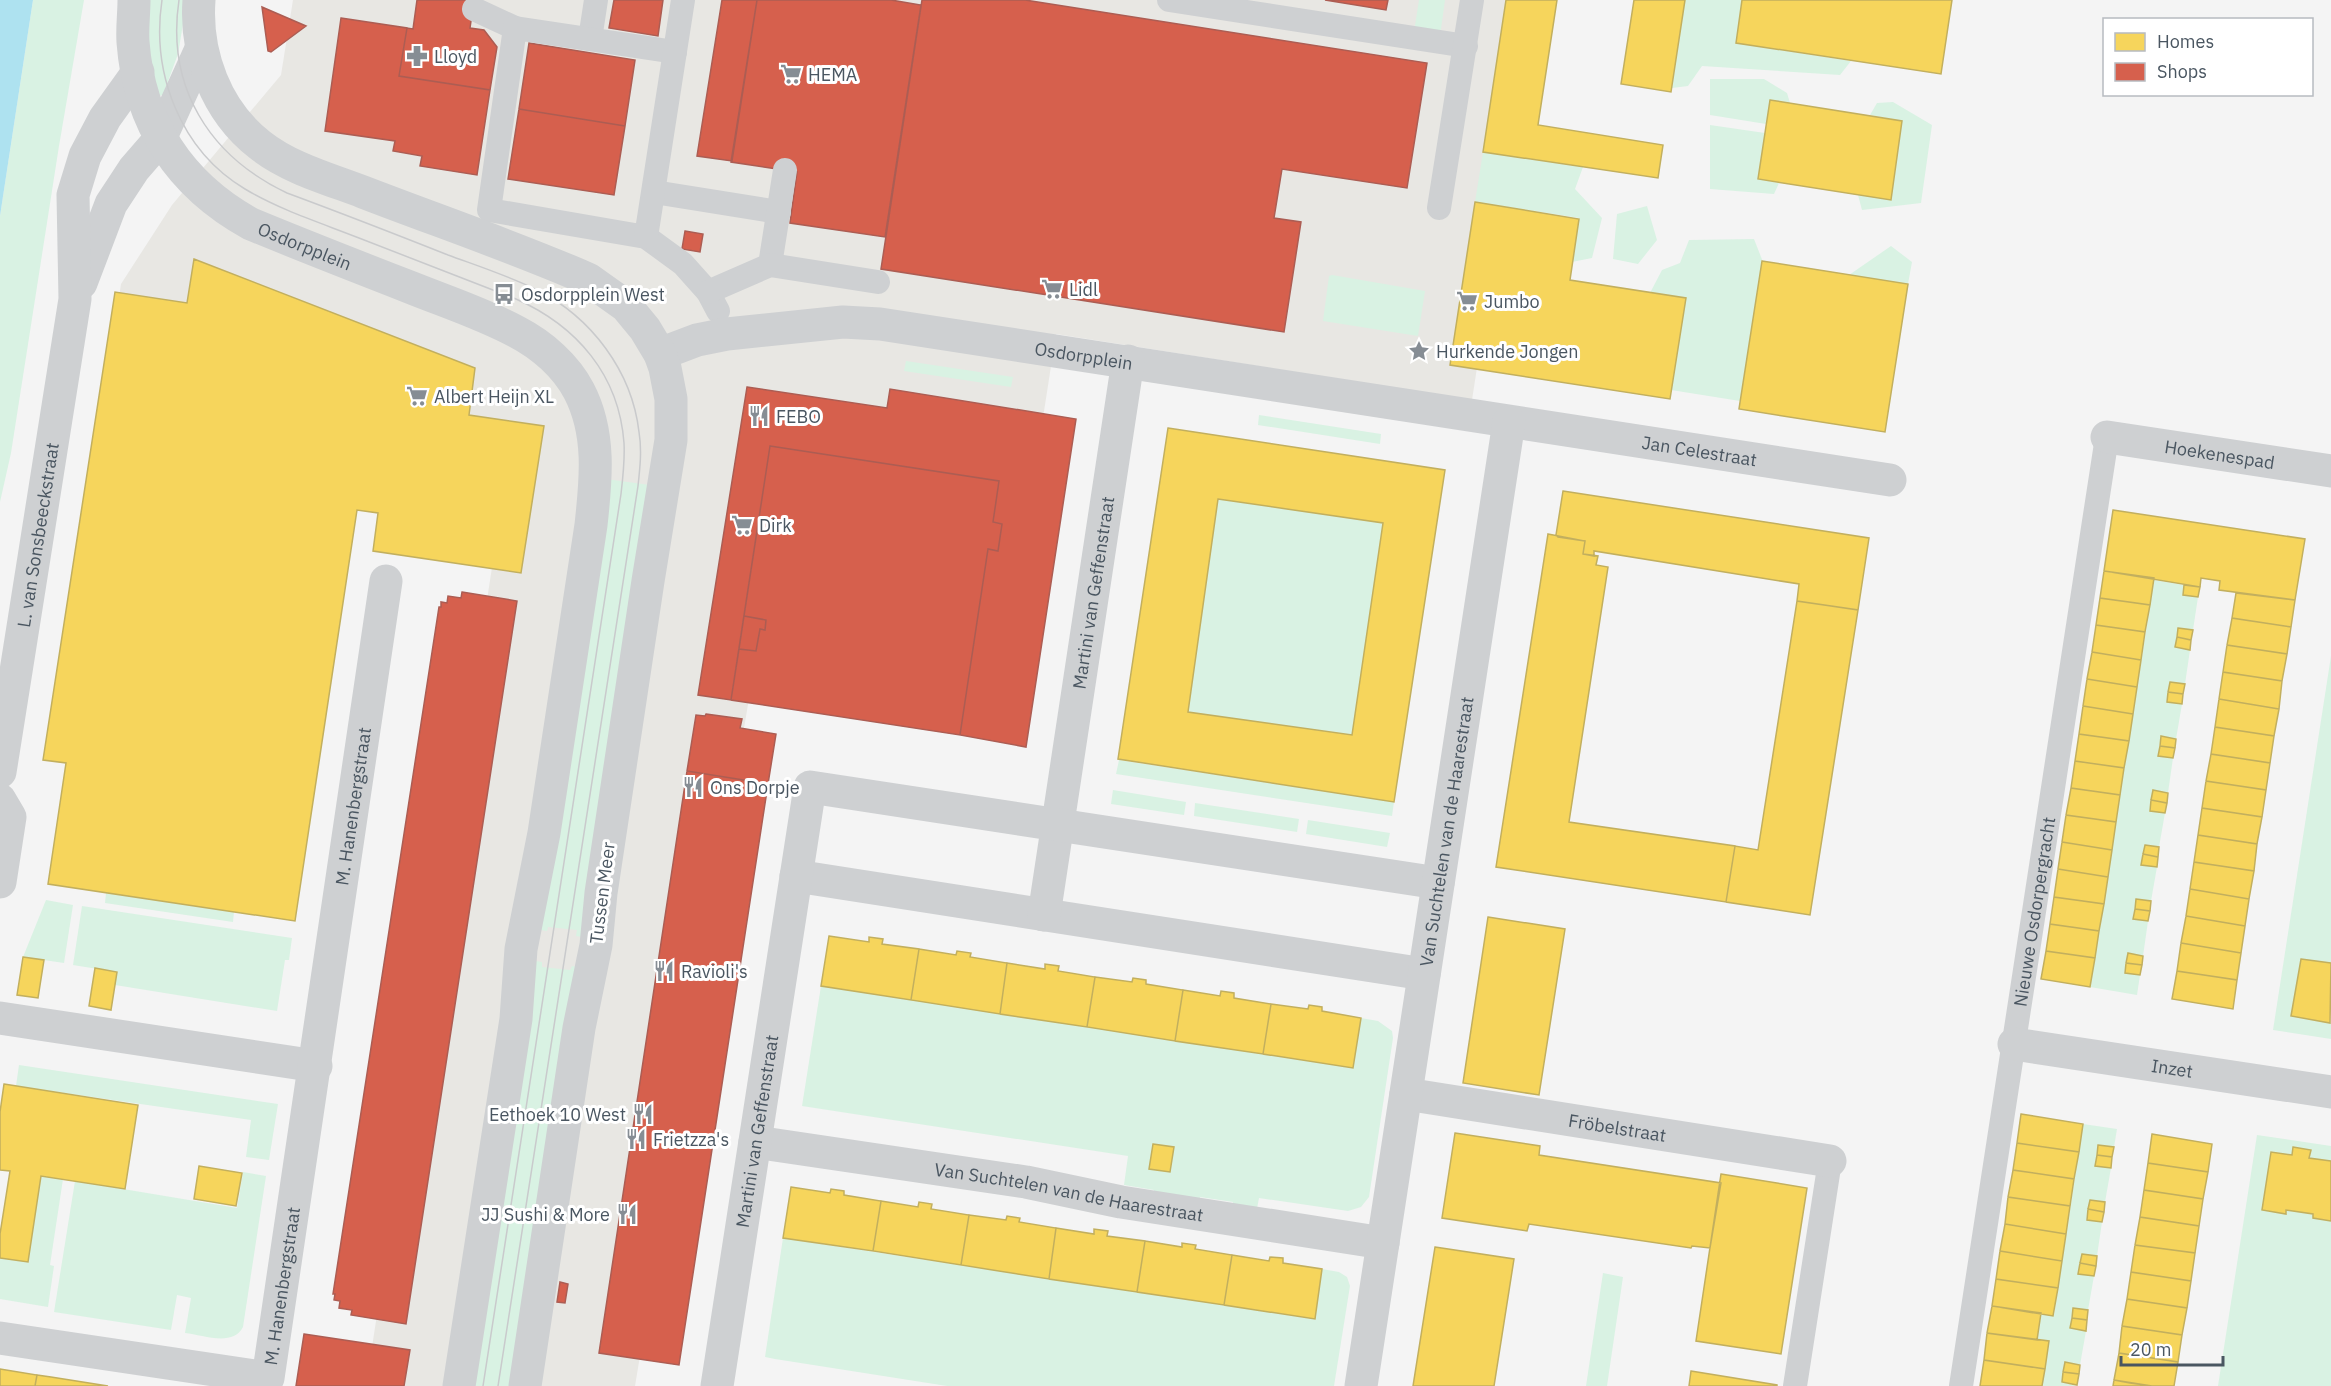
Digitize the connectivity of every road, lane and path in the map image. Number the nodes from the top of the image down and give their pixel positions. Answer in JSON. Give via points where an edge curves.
{"nodes":[{"id":1,"x":134,"y":0,"type":"edge"},
{"id":2,"x":199,"y":0,"type":"edge"},
{"id":3,"x":596,"y":0,"type":"edge"},
{"id":4,"x":683,"y":0,"type":"edge"},
{"id":5,"x":1169,"y":0,"type":"edge"},
{"id":6,"x":1472,"y":0,"type":"edge"},
{"id":7,"x":474,"y":9,"type":"dead end"},
{"id":8,"x":515,"y":28,"type":"junction"},
{"id":9,"x":590,"y":39,"type":"junction"},
{"id":10,"x":1466,"y":46,"type":"junction"},
{"id":11,"x":201,"y":49,"type":"junction"},
{"id":12,"x":675,"y":52,"type":"junction"},
{"id":13,"x":138,"y":72,"type":"junction"},
{"id":14,"x":160,"y":139,"type":"junction"},
{"id":15,"x":785,"y":170,"type":"dead end"},
{"id":16,"x":654,"y":192,"type":"junction"},
{"id":17,"x":1439,"y":208,"type":"dead end"},
{"id":18,"x":779,"y":212,"type":"junction"},
{"id":19,"x":646,"y":237,"type":"junction"},
{"id":20,"x":770,"y":265,"type":"junction"},
{"id":21,"x":878,"y":282,"type":"dead end"},
{"id":22,"x":75,"y":299,"type":"junction"},
{"id":23,"x":660,"y":354,"type":"junction"},
{"id":24,"x":1128,"y":361,"type":"junction"},
{"id":25,"x":1509,"y":422,"type":"junction"},
{"id":26,"x":2107,"y":436,"type":"joint"},
{"id":27,"x":2331,"y":471,"type":"edge"},
{"id":28,"x":1890,"y":480,"type":"dead end"},
{"id":29,"x":386,"y":581,"type":"dead end"},
{"id":30,"x":0,"y":772,"type":"edge"},
{"id":31,"x":0,"y":800,"type":"edge"},
{"id":32,"x":1057,"y":824,"type":"junction"},
{"id":33,"x":796,"y":876,"type":"junction"},
{"id":34,"x":0,"y":882,"type":"edge"},
{"id":35,"x":1438,"y":883,"type":"junction"},
{"id":36,"x":1044,"y":915,"type":"junction"},
{"id":37,"x":1424,"y":974,"type":"junction"},
{"id":38,"x":0,"y":1018,"type":"edge"},
{"id":39,"x":2014,"y":1044,"type":"junction"},
{"id":40,"x":315,"y":1066,"type":"junction"},
{"id":41,"x":2331,"y":1092,"type":"edge"},
{"id":42,"x":1406,"y":1094,"type":"junction"},
{"id":43,"x":755,"y":1142,"type":"junction"},
{"id":44,"x":1830,"y":1161,"type":"joint"},
{"id":45,"x":1383,"y":1243,"type":"junction"},
{"id":46,"x":0,"y":1338,"type":"edge"},
{"id":47,"x":459,"y":1386,"type":"edge"},
{"id":48,"x":525,"y":1386,"type":"edge"},
{"id":49,"x":717,"y":1386,"type":"edge"},
{"id":50,"x":1361,"y":1386,"type":"edge"},
{"id":51,"x":1795,"y":1386,"type":"edge"},
{"id":52,"x":1961,"y":1386,"type":"edge"}],
"edges":[{"from":1,"to":13,"type":"street","name":"Osdorpplein","via":[[133,42]]},
{"from":2,"to":11,"type":"street"},
{"from":3,"to":9,"type":"street"},
{"from":4,"to":12,"type":"street"},
{"from":5,"to":10,"type":"street"},
{"from":6,"to":10,"type":"street"},
{"from":7,"to":8,"type":"street"},
{"from":8,"to":9,"type":"street"},
{"from":8,"to":19,"type":"street","via":[[489,210]]},
{"from":9,"to":12,"type":"street"},
{"from":10,"to":17,"type":"street"},
{"from":11,"to":14,"type":"street","name":"L. van Sonsbeeckstraat"},
{"from":11,"to":23,"type":"street","via":[[209,74],[230,112],[270,153],[588,279],[626,306]]},
{"from":12,"to":16,"type":"street"},
{"from":13,"to":14,"type":"street","name":"Osdorpplein","via":[[142,96]]},
{"from":13,"to":22,"type":"street","name":"L. van Sonsbeeckstraat","via":[[105,118],[85,156],[73,195]]},
{"from":14,"to":22,"type":"street","name":"L. van Sonsbeeckstraat","via":[[111,204]]},
{"from":14,"to":47,"type":"street","name":"Osdorpplein","via":[[188,176],[232,214],[518,332],[566,371],[584,403],[596,450],[597,478],[544,833],[521,949],[516,1019]]},
{"from":15,"to":18,"type":"street"},
{"from":16,"to":18,"type":"street"},
{"from":16,"to":19,"type":"street"},
{"from":18,"to":20,"type":"street"},
{"from":19,"to":20,"type":"street","via":[[683,264],[713,301]]},
{"from":20,"to":21,"type":"street"},
{"from":22,"to":30,"type":"street","name":"L. van Sonsbeeckstraat"},
{"from":23,"to":24,"type":"street","name":"Osdorpplein","via":[[727,334],[843,322],[880,324]]},
{"from":23,"to":48,"type":"street","name":"Tussen Meer","via":[[671,399],[669,460]]},
{"from":24,"to":25,"type":"street","name":"Osdorpplein"},
{"from":24,"to":32,"type":"street","name":"Martini van Geffenstraat"},
{"from":25,"to":28,"type":"street","name":"Jan Celestraat"},
{"from":25,"to":35,"type":"street","name":"Van Suchtelen van de Haarestraat"},
{"from":26,"to":27,"type":"street","name":"Hoekenespad"},
{"from":26,"to":39,"type":"street","name":"Nieuwe Osdorpergracht"},
{"from":29,"to":40,"type":"street","name":"M. Hanenbergstraat"},
{"from":31,"to":34,"type":"street","via":[[10,817]]},
{"from":32,"to":33,"type":"street","name":"Martini van Geffenstraat","via":[[810,787]]},
{"from":32,"to":35,"type":"street","name":"Martini van Geffenstraat"},
{"from":32,"to":36,"type":"street","name":"Martini van Geffenstraat"},
{"from":33,"to":36,"type":"street"},
{"from":33,"to":43,"type":"street","name":"Martini van Geffenstraat"},
{"from":35,"to":37,"type":"street","name":"Van Suchtelen van de Haarestraat"},
{"from":36,"to":37,"type":"street"},
{"from":37,"to":42,"type":"street","name":"Van Suchtelen van de Haarestraat"},
{"from":38,"to":40,"type":"street"},
{"from":39,"to":41,"type":"street","name":"Inzet"},
{"from":39,"to":52,"type":"street","name":"Nieuwe Osdorpergracht"},
{"from":40,"to":46,"type":"street","name":"M. Hanenbergstraat","via":[[268,1378]]},
{"from":42,"to":44,"type":"street","name":"Fröbelstraat"},
{"from":42,"to":45,"type":"street","name":"Van Suchtelen van de Haarestraat"},
{"from":43,"to":45,"type":"street","name":"Van Suchtelen van de Haarestraat","via":[[1026,1182],[1121,1202]]},
{"from":43,"to":49,"type":"street","name":"Martini van Geffenstraat"},
{"from":44,"to":51,"type":"street"},
{"from":45,"to":50,"type":"street","name":"Van Suchtelen van de Haarestraat"}]}
